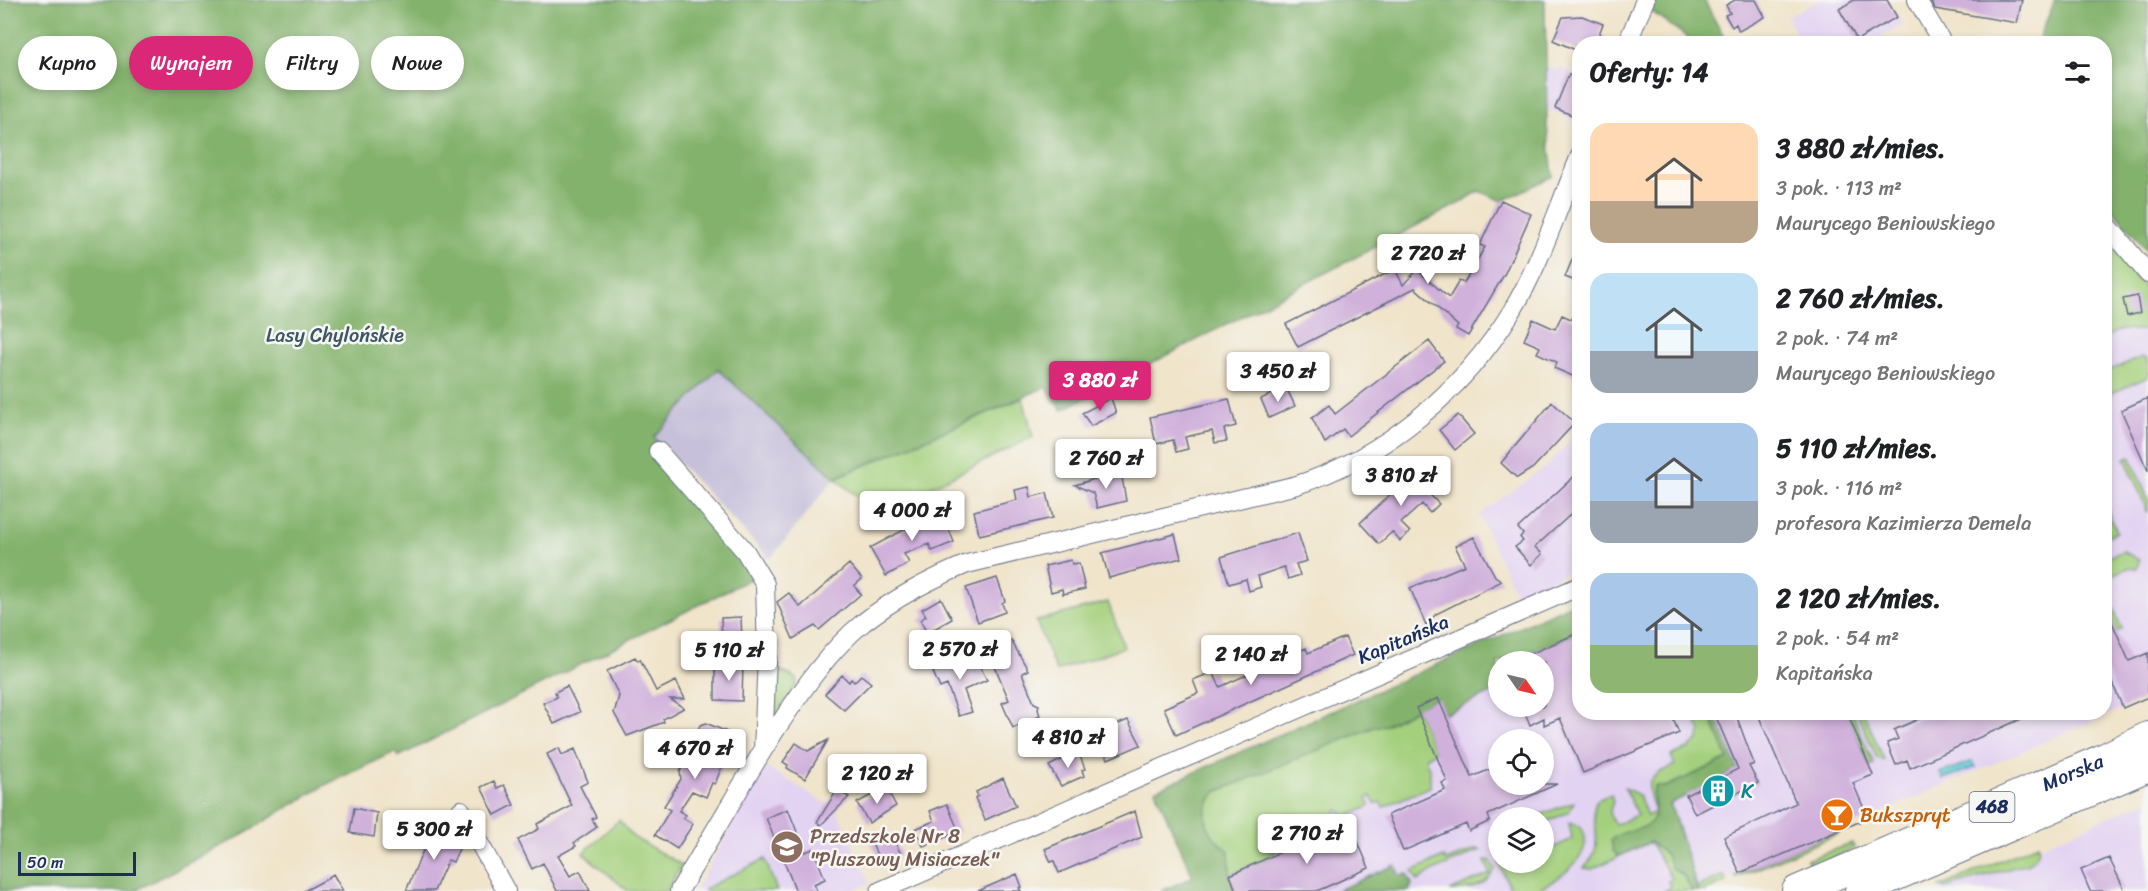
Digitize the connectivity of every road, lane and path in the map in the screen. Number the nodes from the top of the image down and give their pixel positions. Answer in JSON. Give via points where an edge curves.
{"nodes":[{"id":1,"x":1645,"y":0,"type":"edge"},
{"id":2,"x":1917,"y":0,"type":"edge"},
{"id":3,"x":1629,"y":36,"type":"edge"},
{"id":4,"x":1937,"y":36,"type":"edge"},
{"id":5,"x":1572,"y":174,"type":"edge"},
{"id":6,"x":2112,"y":231,"type":"edge"},
{"id":7,"x":2148,"y":274,"type":"edge"},
{"id":8,"x":658,"y":451,"type":"dead end"},
{"id":9,"x":1572,"y":589,"type":"edge"},
{"id":10,"x":2148,"y":737,"type":"edge"},
{"id":11,"x":763,"y":750,"type":"junction"},
{"id":12,"x":2148,"y":766,"type":"edge"},
{"id":13,"x":461,"y":810,"type":"dead end"},
{"id":14,"x":883,"y":890,"type":"edge"},
{"id":15,"x":506,"y":891,"type":"edge"},
{"id":16,"x":679,"y":891,"type":"edge"},
{"id":17,"x":1797,"y":891,"type":"edge"},
{"id":18,"x":1860,"y":891,"type":"edge"}],
"edges":[{"from":1,"to":3,"type":"street"},
{"from":2,"to":4,"type":"street"},
{"from":5,"to":11,"type":"street","via":[[1513,309],[1467,372],[1409,427],[1329,475],[1297,486],[985,559],[919,586],[864,622],[810,677]]},
{"from":6,"to":7,"type":"street"},
{"from":8,"to":11,"type":"street","via":[[758,570],[765,584]]},
{"from":9,"to":14,"type":"street","name":"Kapitańska"},
{"from":10,"to":17,"type":"main road","name":"Morska","number":"468"},
{"from":11,"to":16,"type":"street"},
{"from":12,"to":18,"type":"main road","name":"Morska","number":"468"},
{"from":13,"to":15,"type":"street"}]}
